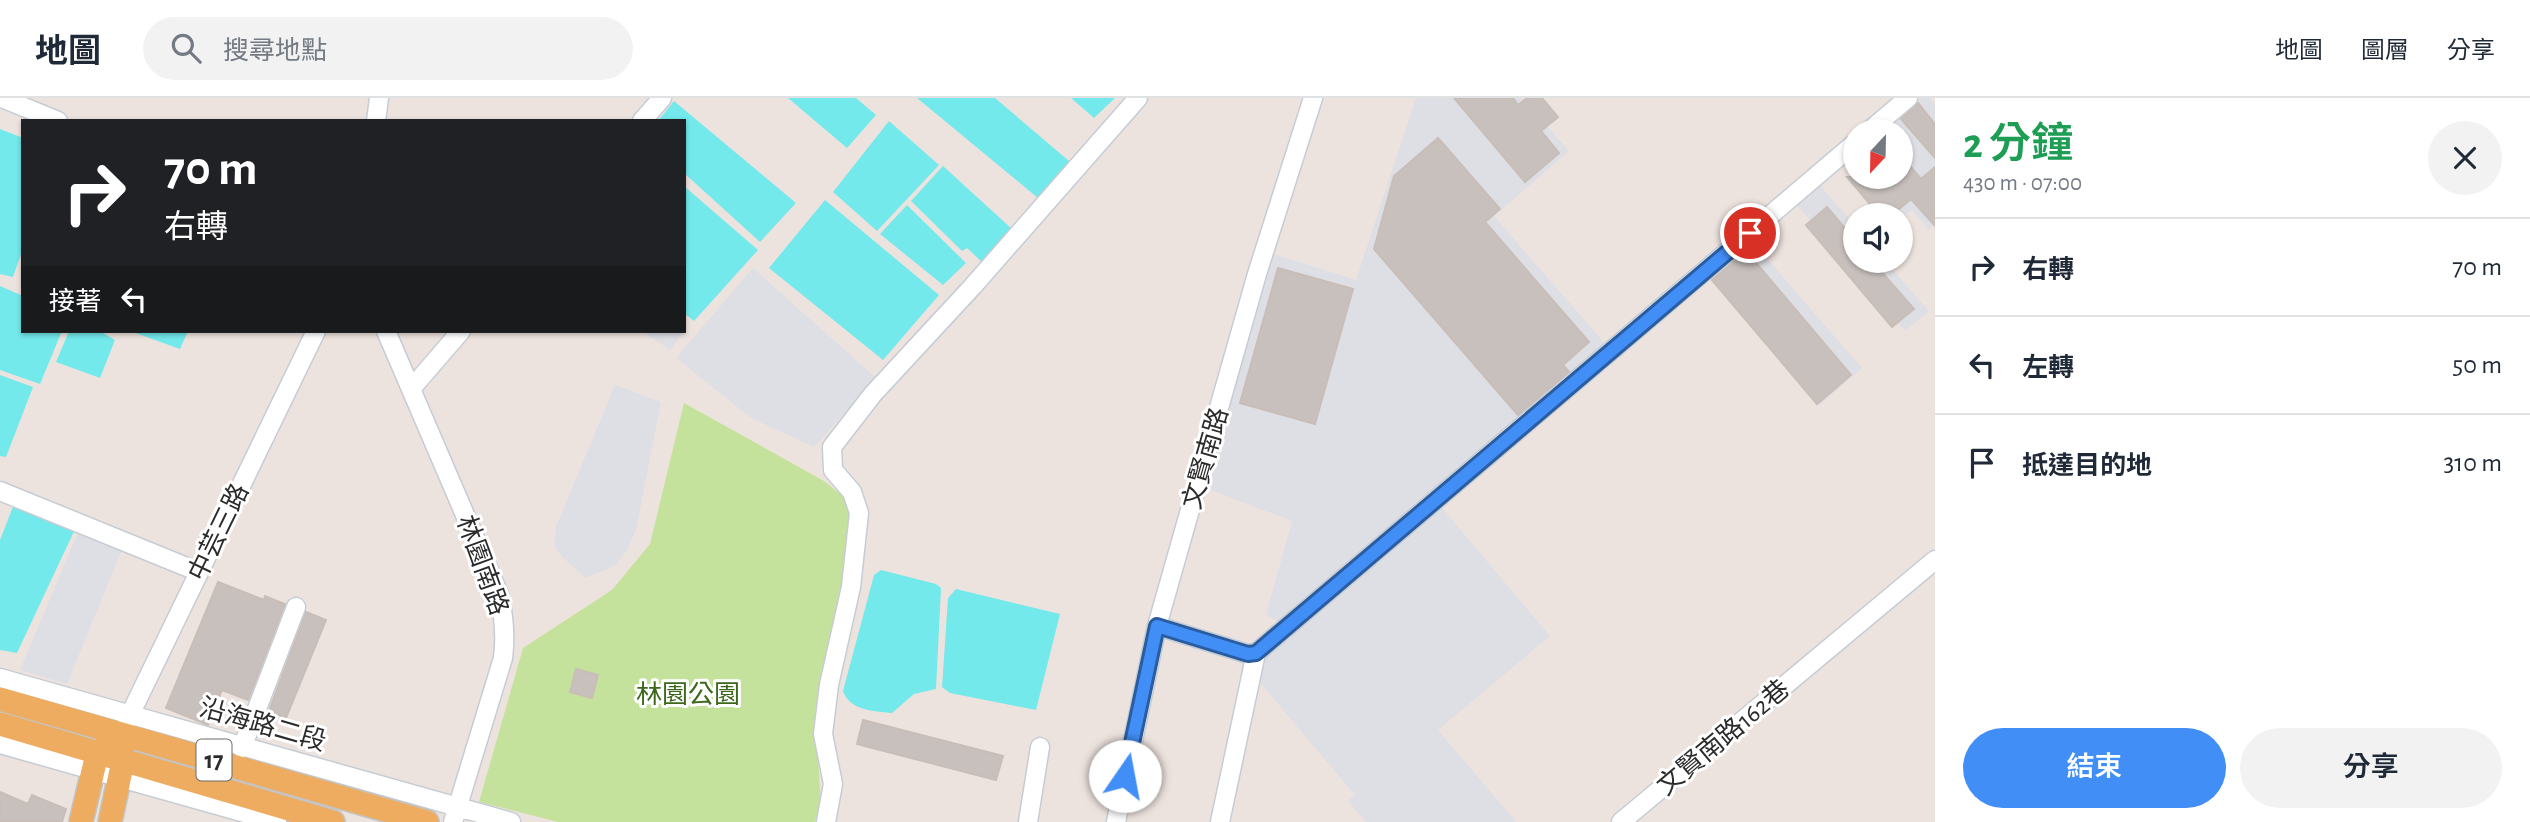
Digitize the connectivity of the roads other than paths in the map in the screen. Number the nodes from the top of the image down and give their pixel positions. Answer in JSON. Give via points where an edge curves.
{"nodes":[{"id":1,"x":2,"y":98,"type":"edge"},
{"id":2,"x":379,"y":98,"type":"edge"},
{"id":3,"x":662,"y":98,"type":"edge"},
{"id":4,"x":1138,"y":98,"type":"edge"},
{"id":5,"x":1312,"y":98,"type":"edge"},
{"id":6,"x":1908,"y":98,"type":"edge"},
{"id":7,"x":53,"y":119,"type":"edge"},
{"id":8,"x":376,"y":119,"type":"edge"},
{"id":9,"x":644,"y":119,"type":"edge"},
{"id":10,"x":1883,"y":119,"type":"edge"},
{"id":11,"x":1843,"y":153,"type":"edge"},
{"id":12,"x":315,"y":333,"type":"edge"},
{"id":13,"x":387,"y":333,"type":"edge"},
{"id":14,"x":459,"y":333,"type":"edge"},
{"id":15,"x":411,"y":389,"type":"junction"},
{"id":16,"x":0,"y":491,"type":"edge"},
{"id":17,"x":1935,"y":560,"type":"edge"},
{"id":18,"x":199,"y":572,"type":"junction"},
{"id":19,"x":296,"y":607,"type":"dead end"},
{"id":20,"x":1157,"y":626,"type":"junction"},
{"id":21,"x":1256,"y":653,"type":"junction"},
{"id":22,"x":0,"y":678,"type":"edge"},
{"id":23,"x":0,"y":699,"type":"edge"},
{"id":24,"x":0,"y":724,"type":"edge"},
{"id":25,"x":125,"y":724,"type":"junction"},
{"id":26,"x":0,"y":744,"type":"edge"},
{"id":27,"x":1040,"y":747,"type":"dead end"},
{"id":28,"x":242,"y":748,"type":"junction"},
{"id":29,"x":96,"y":762,"type":"junction"},
{"id":30,"x":122,"y":769,"type":"junction"},
{"id":31,"x":455,"y":815,"type":"edge"},
{"id":32,"x":81,"y":822,"type":"edge"},
{"id":33,"x":110,"y":822,"type":"edge"},
{"id":34,"x":277,"y":822,"type":"edge"},
{"id":35,"x":334,"y":822,"type":"edge"},
{"id":36,"x":428,"y":822,"type":"edge"},
{"id":37,"x":511,"y":822,"type":"edge"},
{"id":38,"x":826,"y":822,"type":"edge"},
{"id":39,"x":1028,"y":822,"type":"edge"},
{"id":40,"x":1116,"y":822,"type":"edge"},
{"id":41,"x":1220,"y":822,"type":"edge"},
{"id":42,"x":1621,"y":822,"type":"edge"}],
"edges":[{"from":1,"to":7,"type":"street"},
{"from":2,"to":8,"type":"street"},
{"from":3,"to":9,"type":"street"},
{"from":4,"to":38,"type":"street","via":[[831,446],[833,470],[852,492],[859,513],[851,587],[823,734],[833,784]]},
{"from":5,"to":20,"type":"street","name":"文賢南路"},
{"from":6,"to":10,"type":"street"},
{"from":11,"to":21,"type":"street"},
{"from":12,"to":18,"type":"street","name":"中芸三路"},
{"from":13,"to":15,"type":"street","name":"林園南路"},
{"from":14,"to":15,"type":"street"},
{"from":15,"to":31,"type":"street","name":"林園南路","via":[[499,594],[506,636]]},
{"from":16,"to":18,"type":"street"},
{"from":17,"to":42,"type":"street","name":"文賢南路162巷"},
{"from":18,"to":25,"type":"street","name":"中芸三路"},
{"from":19,"to":28,"type":"street"},
{"from":20,"to":21,"type":"street"},
{"from":20,"to":40,"type":"street","name":"文賢南路"},
{"from":21,"to":41,"type":"street"},
{"from":22,"to":25,"type":"street","name":"沿海路二段"},
{"from":23,"to":25,"type":"main road","name":"沿海路二段","number":"17"},
{"from":24,"to":29,"type":"main road","number":"17"},
{"from":25,"to":28,"type":"street","name":"沿海路二段"},
{"from":25,"to":29,"type":"main road"},
{"from":25,"to":30,"type":"main road"},
{"from":25,"to":36,"type":"main road","name":"沿海路二段","number":"17"},
{"from":26,"to":29,"type":"street"},
{"from":27,"to":39,"type":"street"},
{"from":28,"to":31,"type":"street","name":"沿海路二段"},
{"from":29,"to":30,"type":"main road","number":"17"},
{"from":29,"to":32,"type":"main road"},
{"from":30,"to":33,"type":"main road"},
{"from":30,"to":34,"type":"street"},
{"from":30,"to":35,"type":"main road","number":"17"},
{"from":31,"to":37,"type":"street","name":"沿海路二段"}]}
